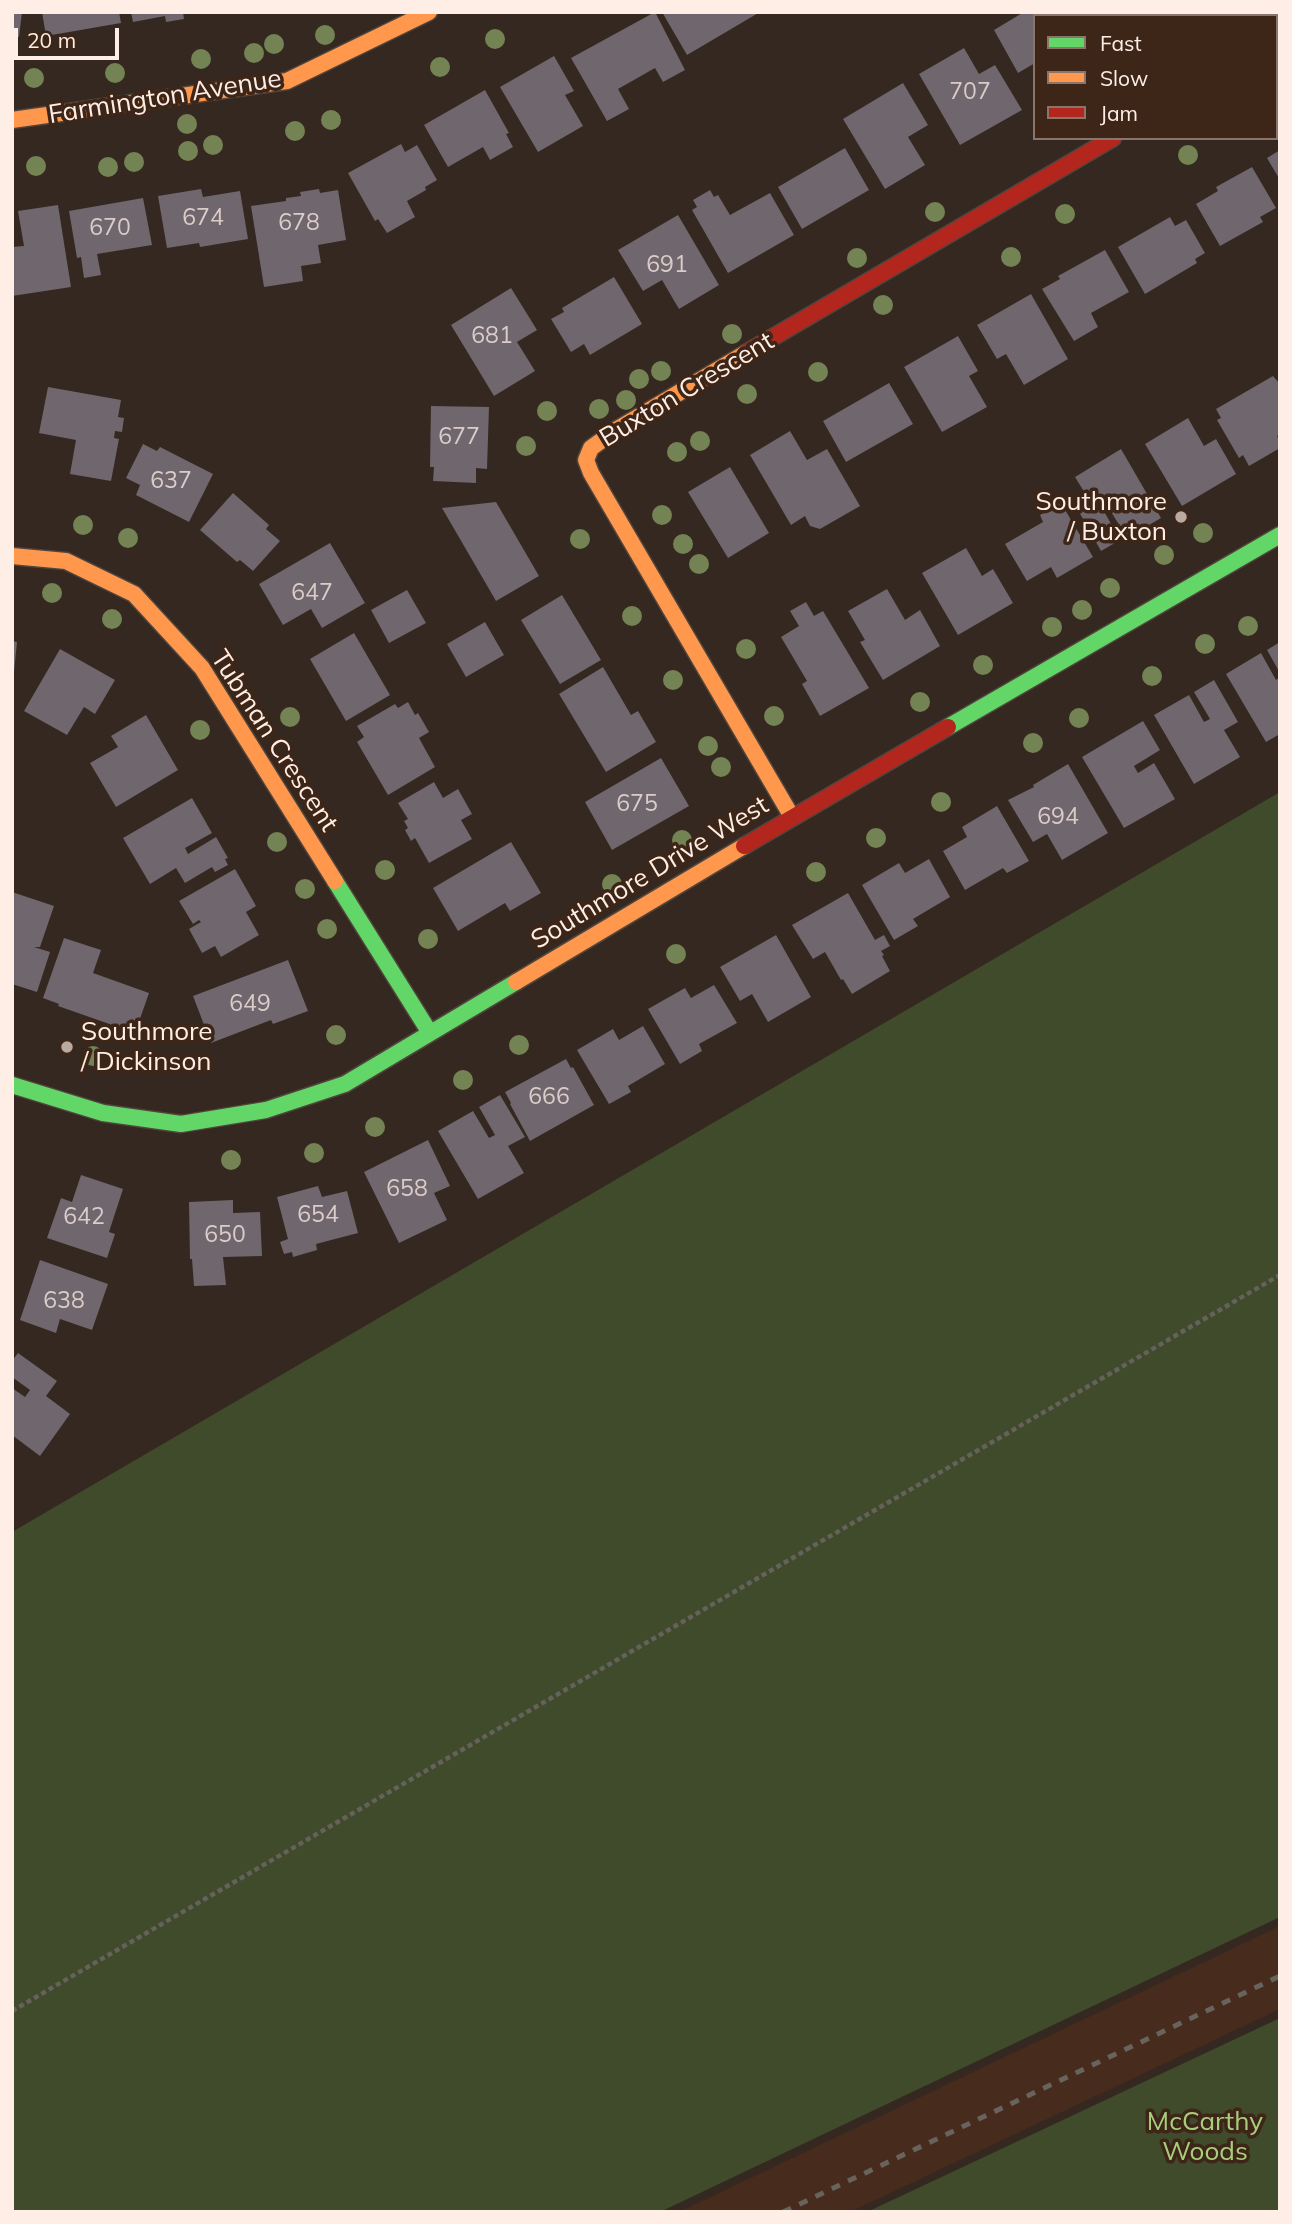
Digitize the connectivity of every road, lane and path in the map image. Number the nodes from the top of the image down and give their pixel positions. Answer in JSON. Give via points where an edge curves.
{"nodes":[{"id":1,"x":429,"y":12,"type":"edge"},
{"id":2,"x":12,"y":120,"type":"edge"},
{"id":3,"x":1110,"y":140,"type":"edge"},
{"id":4,"x":1280,"y":535,"type":"edge"},
{"id":5,"x":12,"y":556,"type":"edge"},
{"id":6,"x":792,"y":817,"type":"junction"},
{"id":7,"x":430,"y":1033,"type":"junction"},
{"id":8,"x":12,"y":1085,"type":"edge"},
{"id":9,"x":1280,"y":1275,"type":"edge"},
{"id":10,"x":12,"y":2011,"type":"edge"}],
"edges":[{"from":1,"to":2,"type":"street","name":"Farmington Avenue","via":[[287,81]]},
{"from":3,"to":6,"type":"street","name":"Buxton Crescent","via":[[591,448],[586,460],[591,473]]},
{"from":4,"to":6,"type":"street","name":"Southmore Drive West"},
{"from":5,"to":7,"type":"street","name":"Tubman Crescent","via":[[66,561],[134,594],[202,668]]},
{"from":6,"to":7,"type":"street","name":"Southmore Drive West"},
{"from":7,"to":8,"type":"street","name":"Southmore Drive West","via":[[345,1084],[266,1110],[181,1124],[103,1113]]},
{"from":9,"to":10,"type":"path"}]}
